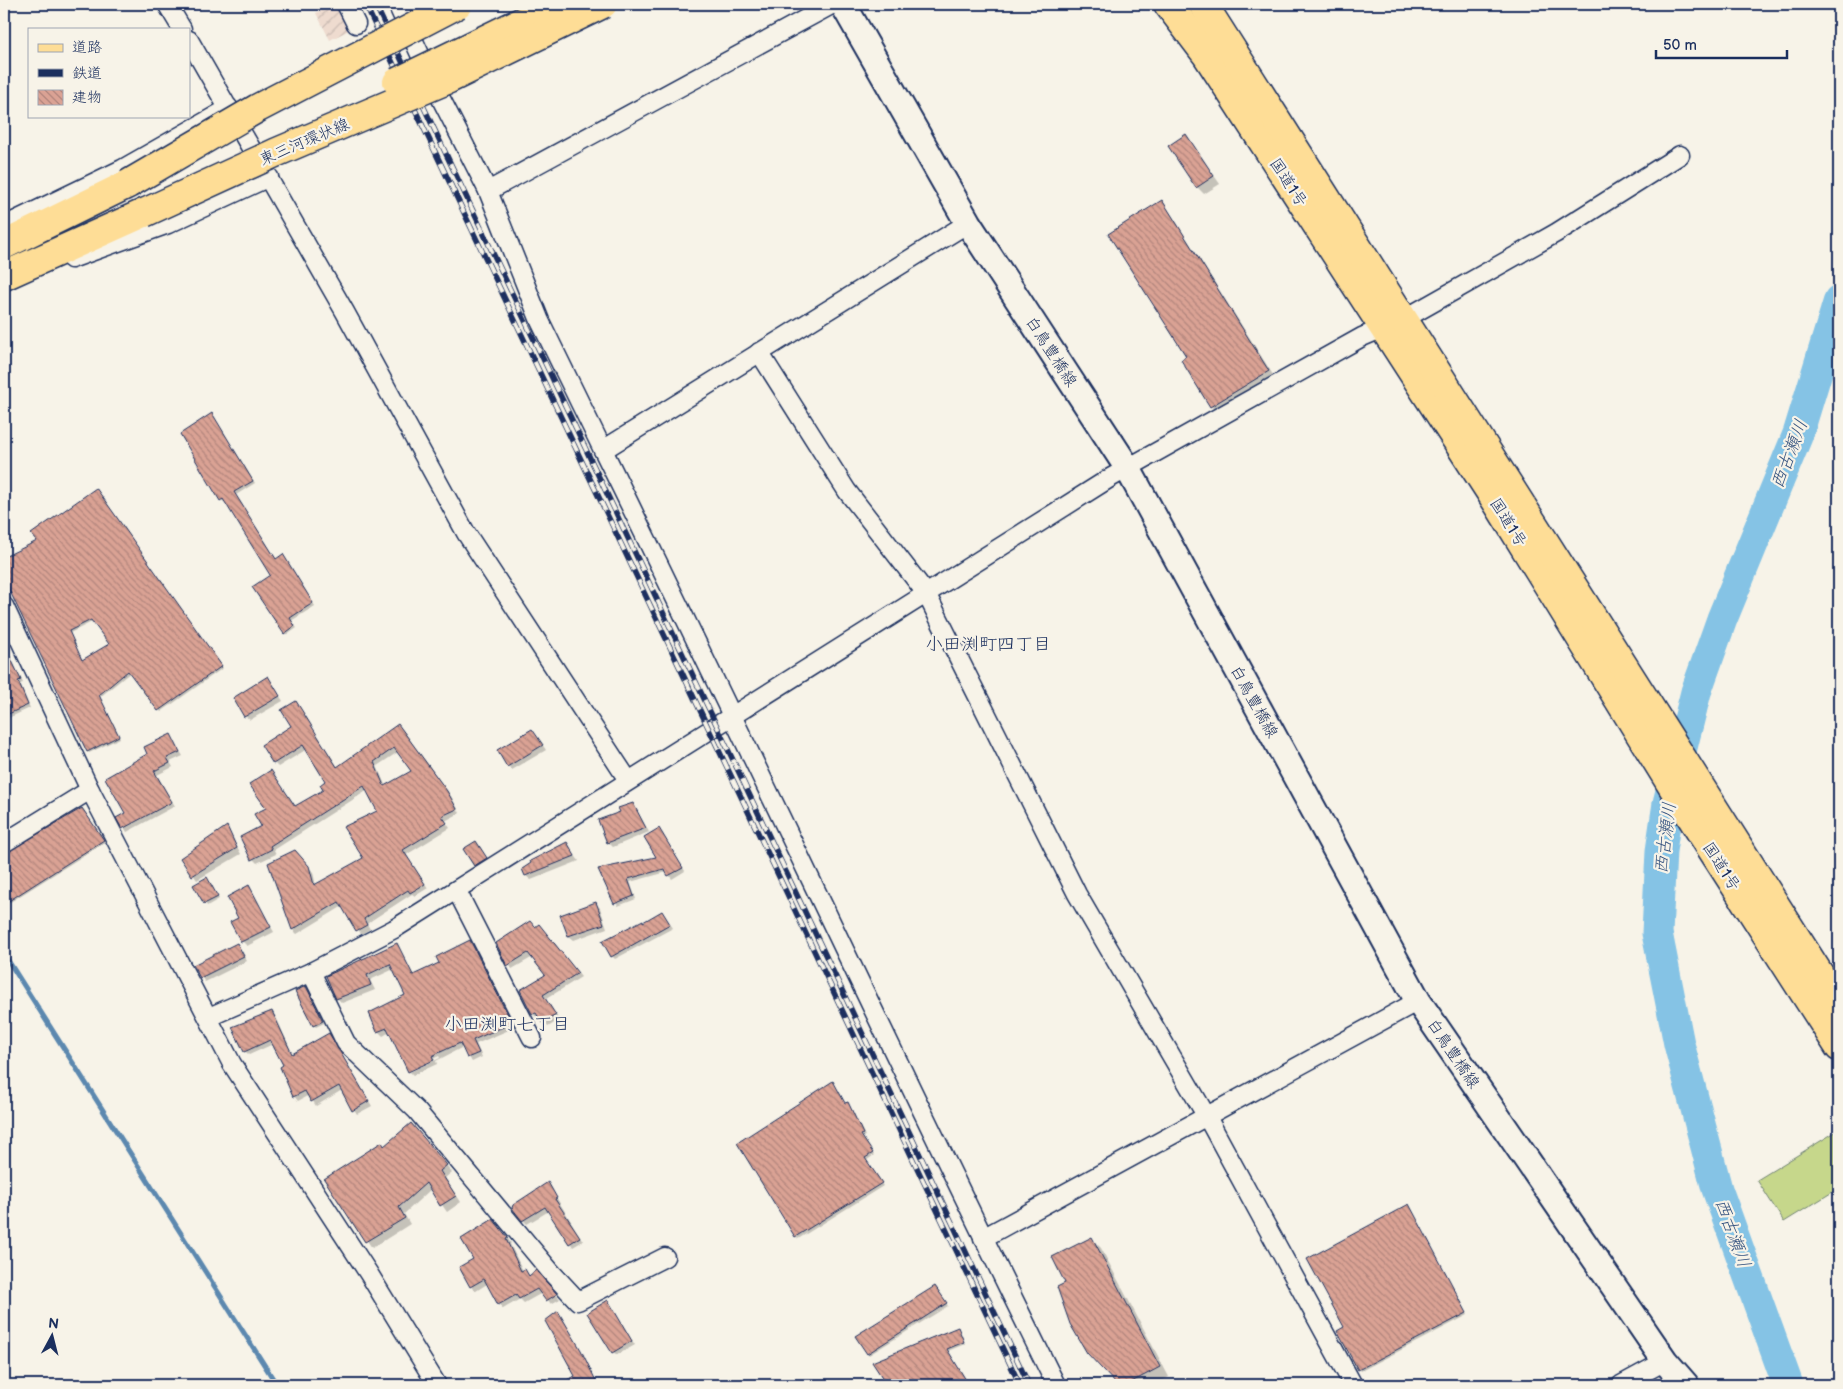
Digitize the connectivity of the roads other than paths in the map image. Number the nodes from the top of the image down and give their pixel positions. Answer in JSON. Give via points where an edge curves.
{"nodes":[{"id":1,"x":167,"y":4,"type":"edge"},
{"id":2,"x":346,"y":4,"type":"edge"},
{"id":3,"x":458,"y":4,"type":"edge"},
{"id":4,"x":558,"y":4,"type":"edge"},
{"id":5,"x":604,"y":4,"type":"edge"},
{"id":6,"x":833,"y":4,"type":"edge"},
{"id":7,"x":843,"y":4,"type":"edge"},
{"id":8,"x":1168,"y":4,"type":"edge"},
{"id":9,"x":1203,"y":4,"type":"edge"},
{"id":10,"x":402,"y":6,"type":"edge"},
{"id":11,"x":356,"y":24,"type":"dead end"},
{"id":12,"x":181,"y":28,"type":"edge"},
{"id":13,"x":190,"y":42,"type":"edge"},
{"id":14,"x":229,"y":108,"type":"junction"},
{"id":15,"x":1680,"y":155,"type":"dead end"},
{"id":16,"x":269,"y":177,"type":"junction"},
{"id":17,"x":488,"y":191,"type":"junction"},
{"id":18,"x":136,"y":199,"type":"junction"},
{"id":19,"x":968,"y":223,"type":"junction"},
{"id":20,"x":4,"y":226,"type":"edge"},
{"id":21,"x":4,"y":245,"type":"edge"},
{"id":22,"x":4,"y":259,"type":"edge"},
{"id":23,"x":4,"y":276,"type":"edge"},
{"id":24,"x":4,"y":290,"type":"edge"},
{"id":25,"x":1393,"y":324,"type":"junction"},
{"id":26,"x":759,"y":352,"type":"junction"},
{"id":27,"x":603,"y":450,"type":"junction"},
{"id":28,"x":1127,"y":467,"type":"junction"},
{"id":29,"x":926,"y":593,"type":"junction"},
{"id":30,"x":4,"y":606,"type":"edge"},
{"id":31,"x":734,"y":716,"type":"junction"},
{"id":32,"x":628,"y":780,"type":"junction"},
{"id":33,"x":90,"y":790,"type":"junction"},
{"id":34,"x":4,"y":843,"type":"edge"},
{"id":35,"x":457,"y":891,"type":"junction"},
{"id":36,"x":311,"y":972,"type":"junction"},
{"id":37,"x":1418,"y":1001,"type":"junction"},
{"id":38,"x":1839,"y":1005,"type":"edge"},
{"id":39,"x":209,"y":1017,"type":"junction"},
{"id":40,"x":532,"y":1038,"type":"dead end"},
{"id":41,"x":1839,"y":1047,"type":"edge"},
{"id":42,"x":1207,"y":1117,"type":"junction"},
{"id":43,"x":983,"y":1238,"type":"junction"},
{"id":44,"x":665,"y":1257,"type":"dead end"},
{"id":45,"x":1665,"y":1361,"type":"junction"},
{"id":46,"x":437,"y":1385,"type":"edge"},
{"id":47,"x":1056,"y":1385,"type":"edge"},
{"id":48,"x":1353,"y":1385,"type":"edge"},
{"id":49,"x":1621,"y":1385,"type":"edge"},
{"id":50,"x":1686,"y":1385,"type":"edge"}],
"edges":[{"from":1,"to":12,"type":"street"},
{"from":2,"to":11,"type":"street"},
{"from":3,"to":18,"type":"main road","name":"東三河環状線","bridge":true,"via":[[258,108]]},
{"from":4,"to":18,"type":"main road","name":"東三河環状線","bridge":true,"via":[[389,86]]},
{"from":5,"to":18,"type":"main road","name":"東三河環状線","bridge":true,"via":[[448,79],[275,153]]},
{"from":6,"to":17,"type":"street"},
{"from":7,"to":19,"type":"main road","name":"白鳥豊橋線"},
{"from":8,"to":25,"type":"main road","name":"国道1号"},
{"from":9,"to":25,"type":"main road","name":"国道1号"},
{"from":10,"to":17,"type":"street","via":[[435,87]]},
{"from":13,"to":14,"type":"street"},
{"from":14,"to":16,"type":"street"},
{"from":14,"to":20,"type":"street","via":[[122,169]]},
{"from":15,"to":25,"type":"street","via":[[1556,233]]},
{"from":16,"to":24,"type":"street","via":[[168,224],[58,264]]},
{"from":16,"to":32,"type":"street","via":[[466,533]]},
{"from":17,"to":27,"type":"street","via":[[540,322]]},
{"from":18,"to":21,"type":"main road","name":"東三河環状線"},
{"from":18,"to":22,"type":"main road","name":"東三河環状線"},
{"from":18,"to":23,"type":"main road","name":"東三河環状線"},
{"from":19,"to":26,"type":"street"},
{"from":19,"to":28,"type":"main road","name":"白鳥豊橋線"},
{"from":25,"to":28,"type":"street"},
{"from":25,"to":38,"type":"main road","name":"国道1号","via":[[1662,725]]},
{"from":25,"to":41,"type":"main road","name":"国道1号","via":[[1496,501],[1698,828]]},
{"from":26,"to":27,"type":"street"},
{"from":26,"to":29,"type":"street","via":[[847,491]]},
{"from":27,"to":31,"type":"street"},
{"from":28,"to":29,"type":"street"},
{"from":28,"to":37,"type":"main road","name":"白鳥豊橋線"},
{"from":29,"to":31,"type":"street"},
{"from":29,"to":42,"type":"street","via":[[1077,894]]},
{"from":30,"to":33,"type":"street"},
{"from":31,"to":32,"type":"street"},
{"from":31,"to":43,"type":"street"},
{"from":32,"to":35,"type":"street"},
{"from":33,"to":34,"type":"street"},
{"from":33,"to":39,"type":"street"},
{"from":35,"to":36,"type":"street","via":[[394,929]]},
{"from":35,"to":40,"type":"street"},
{"from":36,"to":39,"type":"street"},
{"from":36,"to":44,"type":"street","via":[[346,1043],[417,1111],[578,1301]]},
{"from":37,"to":42,"type":"street"},
{"from":37,"to":45,"type":"main road","name":"白鳥豊橋線"},
{"from":39,"to":46,"type":"street","via":[[232,1064]]},
{"from":42,"to":43,"type":"street"},
{"from":42,"to":48,"type":"street"},
{"from":43,"to":47,"type":"street"},
{"from":45,"to":49,"type":"street"},
{"from":45,"to":50,"type":"main road","name":"白鳥豊橋線"}]}
